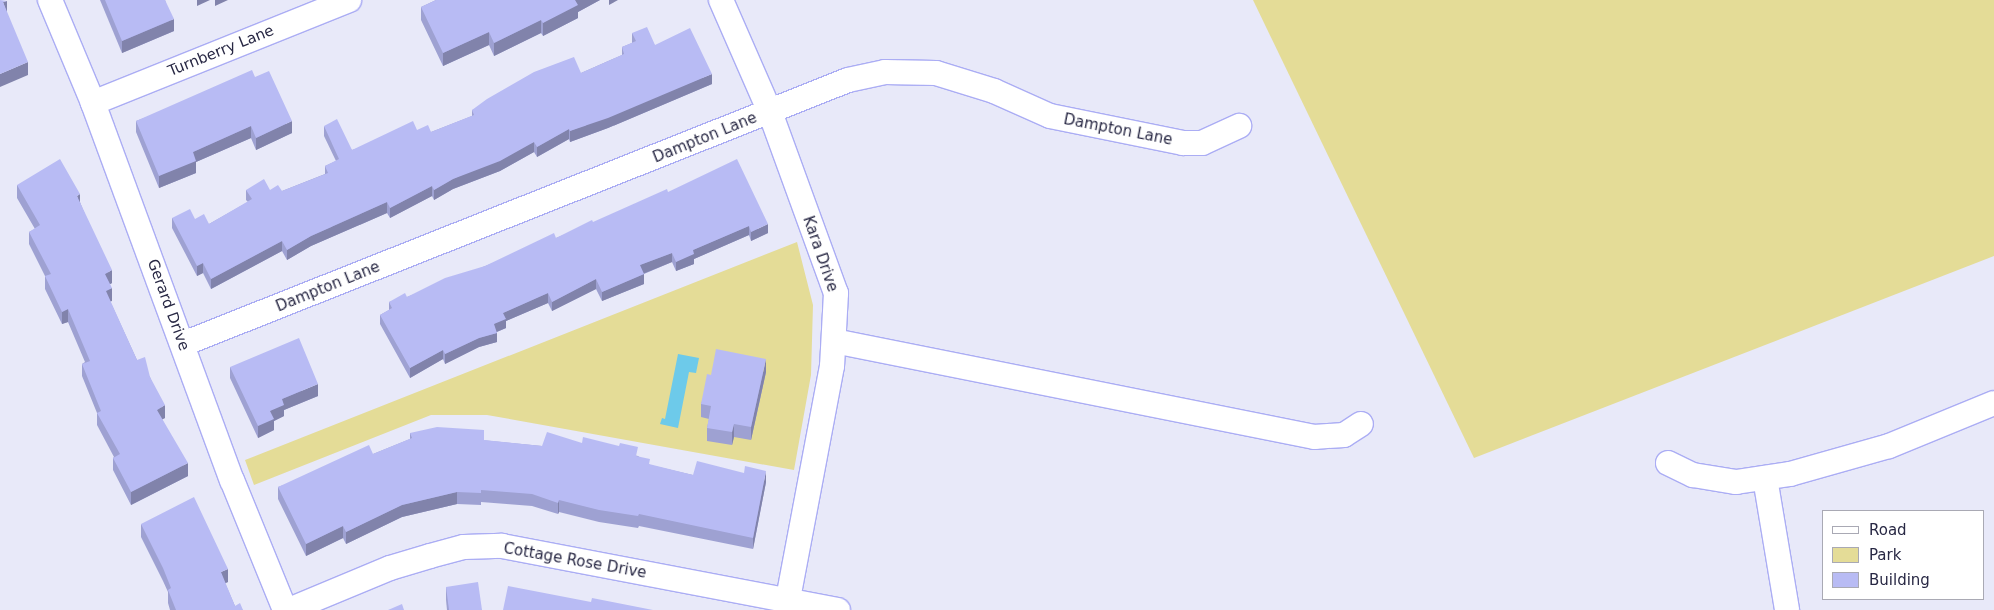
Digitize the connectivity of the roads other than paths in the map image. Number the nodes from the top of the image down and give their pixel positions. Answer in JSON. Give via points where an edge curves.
{"nodes":[{"id":1,"x":50,"y":0,"type":"edge"},
{"id":2,"x":348,"y":0,"type":"edge"},
{"id":3,"x":721,"y":0,"type":"edge"},
{"id":4,"x":93,"y":103,"type":"junction"},
{"id":5,"x":770,"y":112,"type":"junction"},
{"id":6,"x":1239,"y":126,"type":"dead end"},
{"id":7,"x":834,"y":341,"type":"junction"},
{"id":8,"x":183,"y":344,"type":"junction"},
{"id":9,"x":1994,"y":403,"type":"edge"},
{"id":10,"x":1361,"y":424,"type":"dead end"},
{"id":11,"x":1668,"y":463,"type":"dead end"},
{"id":12,"x":1765,"y":478,"type":"junction"},
{"id":13,"x":786,"y":605,"type":"edge"},
{"id":14,"x":285,"y":610,"type":"edge"},
{"id":15,"x":289,"y":610,"type":"edge"},
{"id":16,"x":838,"y":610,"type":"edge"},
{"id":17,"x":1787,"y":610,"type":"edge"}],
"edges":[{"from":1,"to":4,"type":"street","name":"Gerard Drive"},
{"from":2,"to":4,"type":"street","name":"Turnberry Lane"},
{"from":3,"to":5,"type":"street","name":"Kara Drive"},
{"from":4,"to":8,"type":"street","name":"Gerard Drive"},
{"from":5,"to":6,"type":"street","name":"Dampton Lane","via":[[848,80],[911,70],[964,80],[1032,109],[1074,122],[1183,143],[1202,142]]},
{"from":5,"to":7,"type":"street","name":"Kara Drive","via":[[836,294]]},
{"from":5,"to":8,"type":"street","name":"Dampton Lane"},
{"from":7,"to":10,"type":"street","via":[[1314,437],[1344,435]]},
{"from":7,"to":13,"type":"street","name":"Kara Drive"},
{"from":8,"to":14,"type":"street","name":"Gerard Drive","via":[[232,480]]},
{"from":9,"to":12,"type":"street","via":[[1889,446]]},
{"from":11,"to":12,"type":"street","via":[[1693,476],[1736,482]]},
{"from":12,"to":17,"type":"street"},
{"from":13,"to":15,"type":"street","name":"Cottage Rose Drive","via":[[502,546],[464,547],[390,568]]},
{"from":13,"to":16,"type":"street","name":"Cottage Rose Drive"}]}
